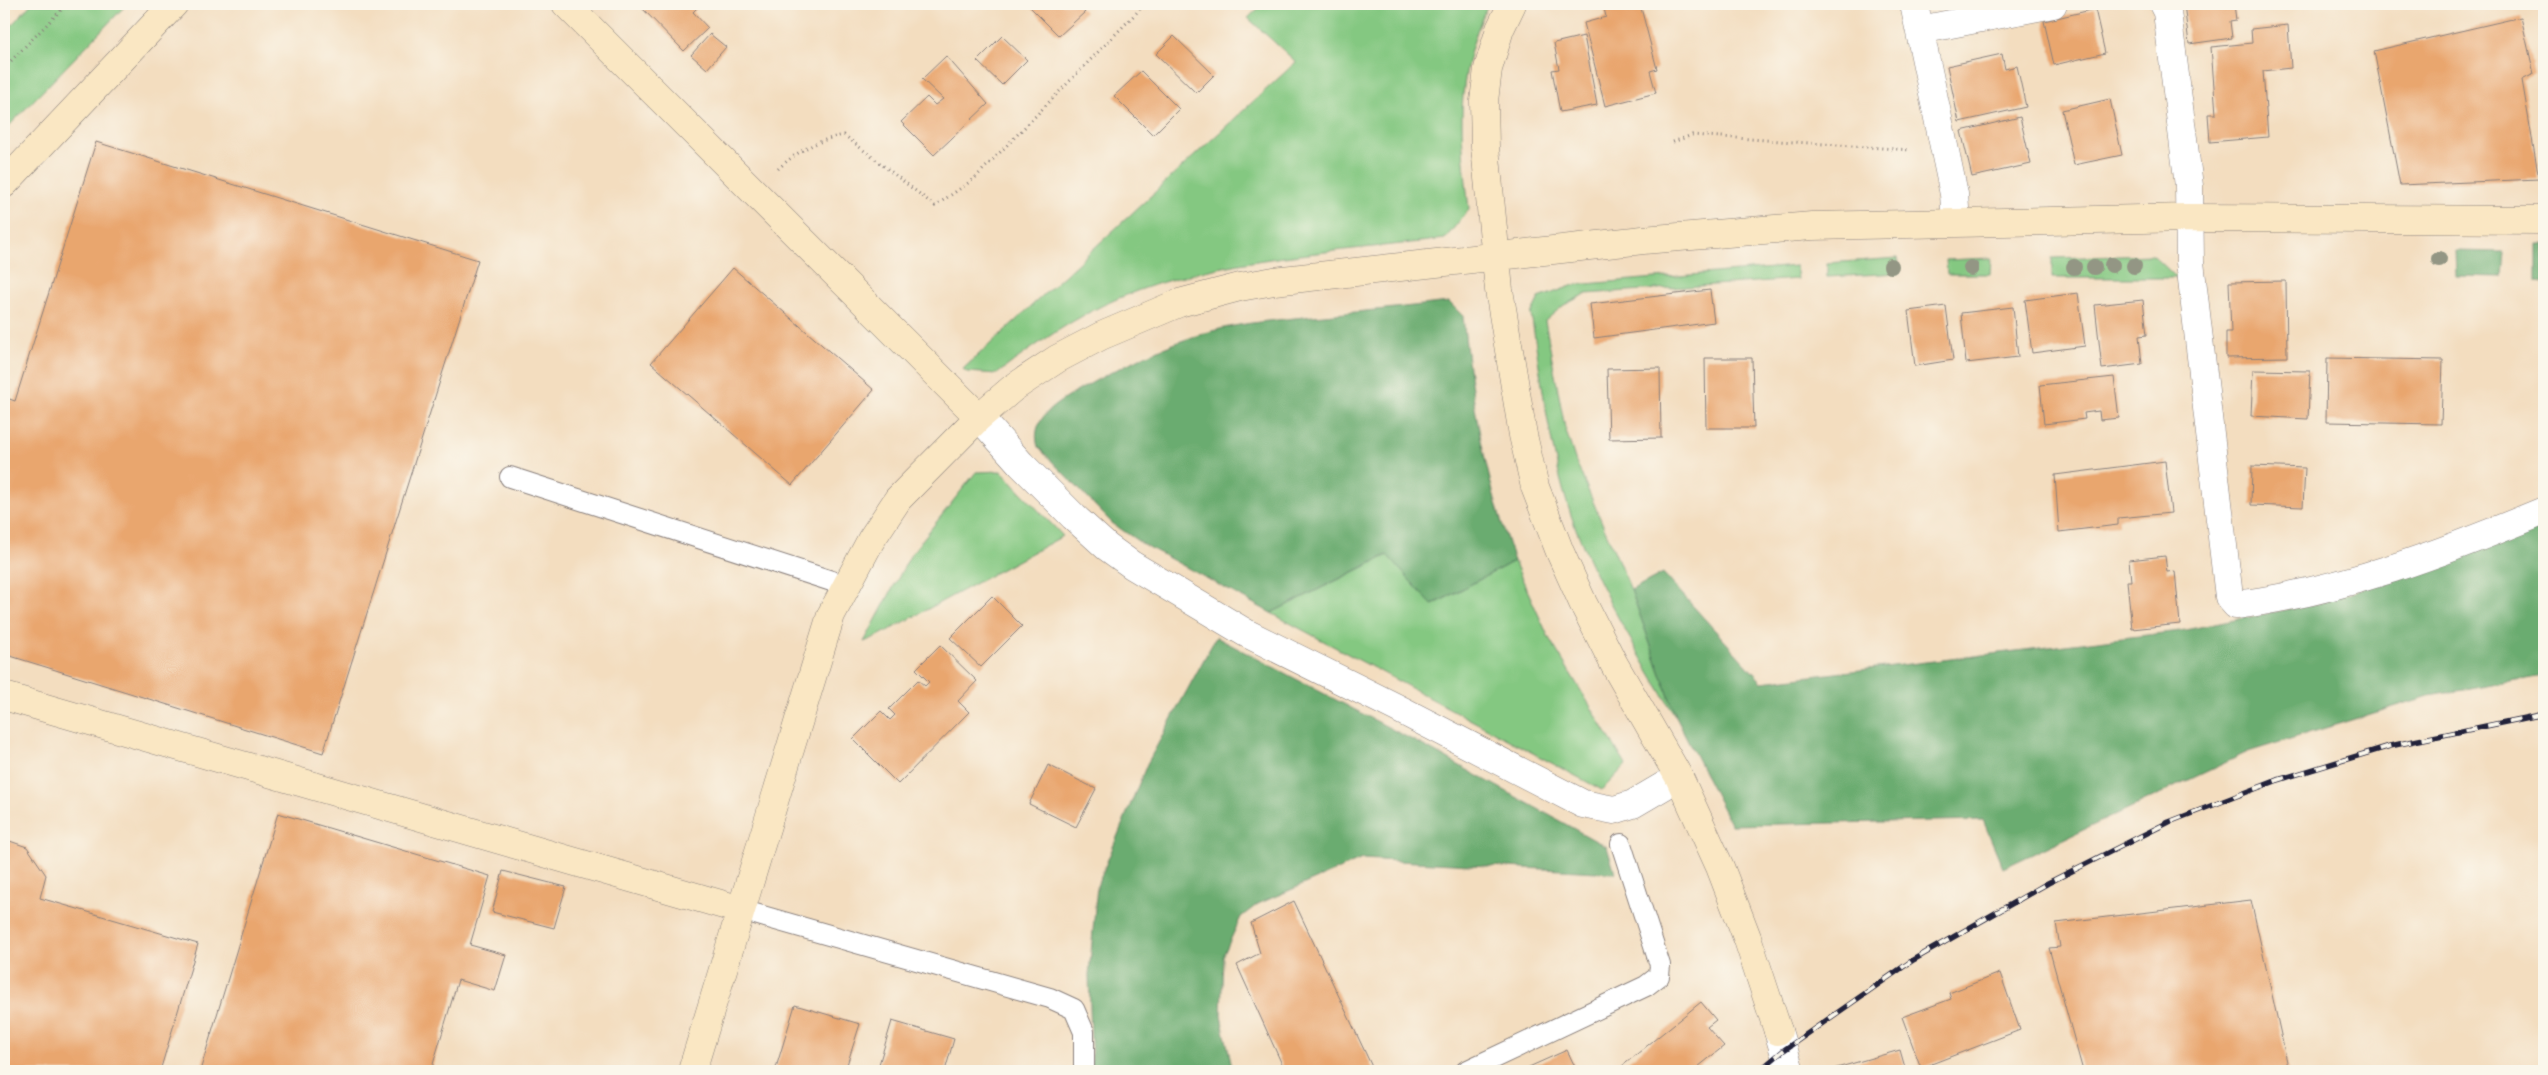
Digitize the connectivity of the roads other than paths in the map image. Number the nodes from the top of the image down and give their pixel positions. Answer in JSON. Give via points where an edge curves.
{"nodes":[{"id":1,"x":174,"y":4,"type":"edge"},
{"id":2,"x":566,"y":4,"type":"edge"},
{"id":3,"x":1512,"y":4,"type":"edge"},
{"id":4,"x":1914,"y":4,"type":"edge"},
{"id":5,"x":2054,"y":4,"type":"edge"},
{"id":6,"x":2163,"y":4,"type":"edge"},
{"id":7,"x":1920,"y":30,"type":"junction"},
{"id":8,"x":4,"y":184,"type":"edge"},
{"id":9,"x":2189,"y":218,"type":"junction"},
{"id":10,"x":2544,"y":220,"type":"edge"},
{"id":11,"x":1956,"y":222,"type":"junction"},
{"id":12,"x":1494,"y":257,"type":"junction"},
{"id":13,"x":978,"y":418,"type":"junction"},
{"id":14,"x":510,"y":477,"type":"dead end"},
{"id":15,"x":2544,"y":511,"type":"edge"},
{"id":16,"x":847,"y":586,"type":"junction"},
{"id":17,"x":4,"y":696,"type":"edge"},
{"id":18,"x":1679,"y":777,"type":"junction"},
{"id":19,"x":1621,"y":844,"type":"dead end"},
{"id":20,"x":741,"y":910,"type":"junction"},
{"id":21,"x":692,"y":1071,"type":"edge"},
{"id":22,"x":1084,"y":1071,"type":"edge"},
{"id":23,"x":1466,"y":1071,"type":"edge"},
{"id":24,"x":1790,"y":1071,"type":"edge"}],
"edges":[{"from":1,"to":8,"type":"street"},
{"from":2,"to":13,"type":"street"},
{"from":3,"to":12,"type":"street","via":[[1490,61],[1484,101]]},
{"from":4,"to":7,"type":"street"},
{"from":5,"to":7,"type":"street"},
{"from":6,"to":9,"type":"street","via":[[2167,12],[2184,148]]},
{"from":7,"to":11,"type":"street","via":[[1954,194]]},
{"from":9,"to":10,"type":"street"},
{"from":9,"to":11,"type":"street"},
{"from":9,"to":15,"type":"street","via":[[2190,262],[2229,597],[2236,605],[2335,586],[2458,546]]},
{"from":11,"to":12,"type":"street","via":[[1750,230]]},
{"from":12,"to":13,"type":"street","via":[[1274,281],[1179,303],[1100,336],[1057,360],[1013,388]]},
{"from":12,"to":18,"type":"street","via":[[1523,435],[1535,487],[1583,603]]},
{"from":13,"to":16,"type":"street","via":[[898,499],[871,540]]},
{"from":13,"to":18,"type":"street","via":[[1020,464],[1107,547],[1246,633],[1583,804],[1614,810],[1633,804]]},
{"from":14,"to":16,"type":"lane"},
{"from":16,"to":20,"type":"street","via":[[831,615]]},
{"from":17,"to":20,"type":"street"},
{"from":18,"to":24,"type":"street","via":[[1720,867],[1748,940]]},
{"from":19,"to":23,"type":"lane","via":[[1660,965],[1659,976],[1646,986]]},
{"from":20,"to":21,"type":"street"},
{"from":20,"to":22,"type":"lane","via":[[1050,998],[1074,1009],[1084,1032]]}]}
